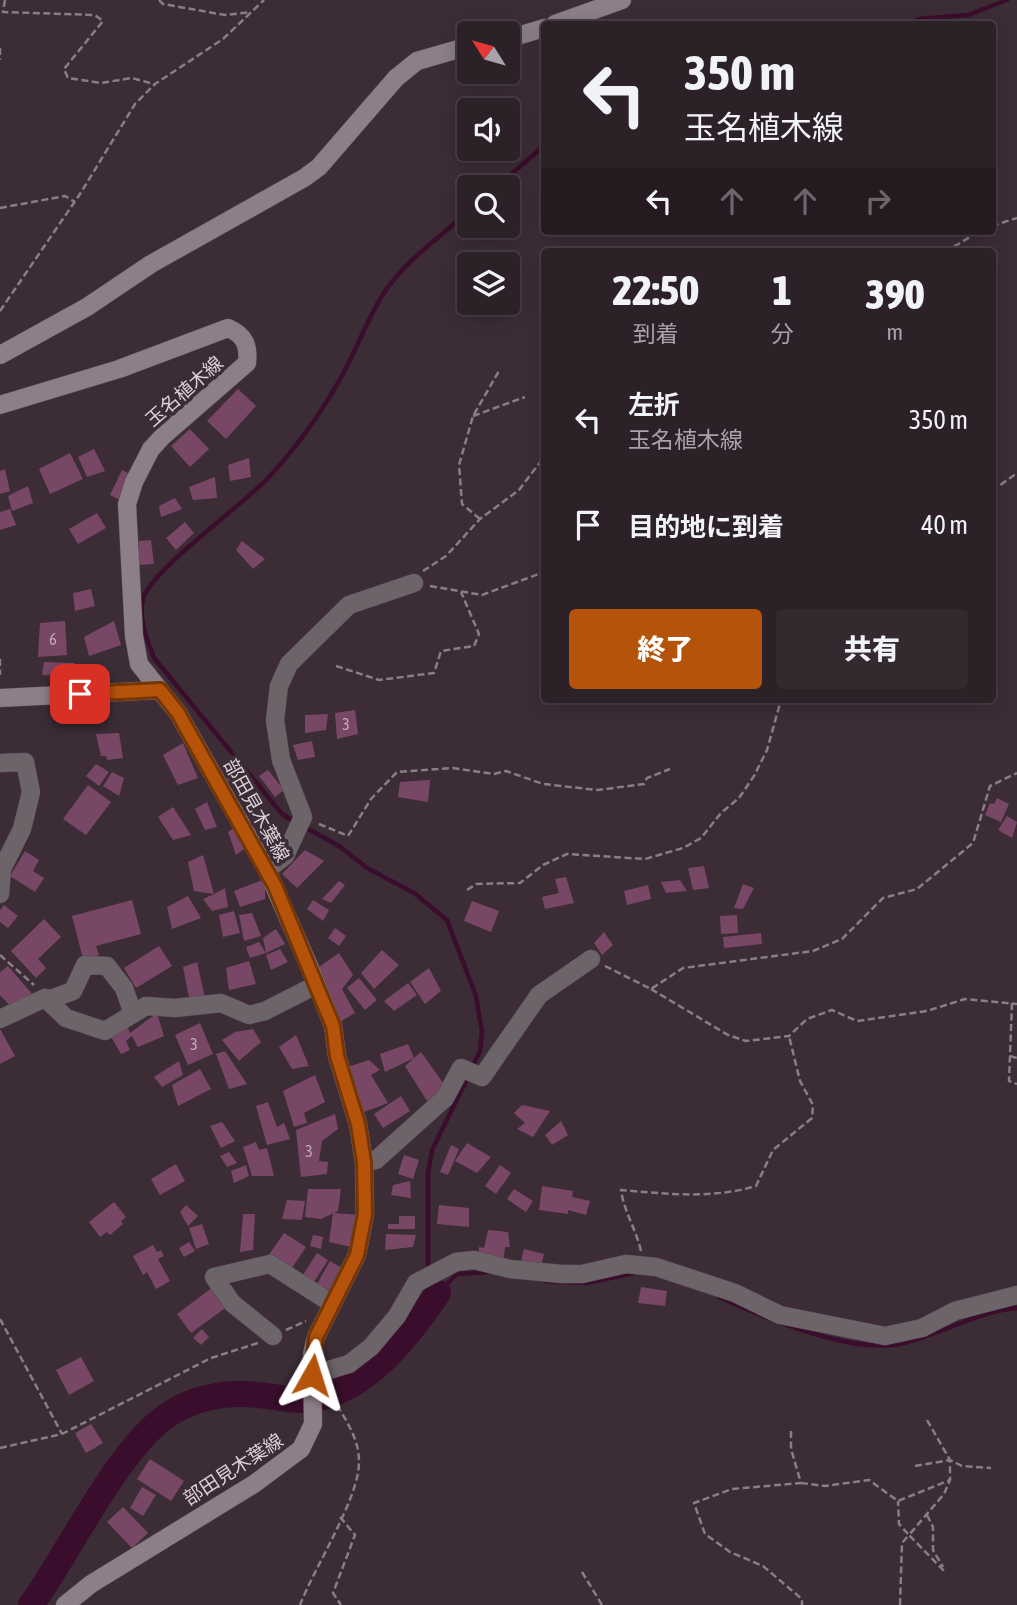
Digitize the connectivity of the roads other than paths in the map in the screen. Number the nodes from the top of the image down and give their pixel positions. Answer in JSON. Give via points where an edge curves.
{"nodes":[{"id":1,"x":622,"y":0,"type":"edge"},
{"id":2,"x":563,"y":21,"type":"edge"},
{"id":3,"x":541,"y":29,"type":"edge"},
{"id":4,"x":520,"y":35,"type":"edge"},
{"id":5,"x":457,"y":49,"type":"edge"},
{"id":6,"x":0,"y":355,"type":"edge"},
{"id":7,"x":0,"y":405,"type":"edge"},
{"id":8,"x":414,"y":583,"type":"road end"},
{"id":9,"x":160,"y":690,"type":"junction"},
{"id":10,"x":0,"y":698,"type":"edge"},
{"id":11,"x":0,"y":763,"type":"edge"},
{"id":12,"x":267,"y":870,"type":"junction"},
{"id":13,"x":0,"y":894,"type":"edge"},
{"id":14,"x":591,"y":959,"type":"road end"},
{"id":15,"x":316,"y":985,"type":"junction"},
{"id":16,"x":47,"y":999,"type":"junction"},
{"id":17,"x":133,"y":1014,"type":"junction"},
{"id":18,"x":0,"y":1019,"type":"edge"},
{"id":19,"x":364,"y":1162,"type":"junction"},
{"id":20,"x":1017,"y":1295,"type":"edge"},
{"id":21,"x":329,"y":1307,"type":"junction"},
{"id":22,"x":272,"y":1336,"type":"road end"},
{"id":23,"x":312,"y":1379,"type":"junction"},
{"id":24,"x":65,"y":1605,"type":"edge"}],
"edges":[{"from":1,"to":2,"type":"main road"},
{"from":3,"to":4,"type":"main road"},
{"from":5,"to":6,"type":"main road","via":[[417,61],[304,178]]},
{"from":7,"to":9,"type":"main road","name":"玉名植木線","via":[[119,369],[228,328],[245,340],[247,363],[151,449],[127,504],[139,664]]},
{"from":8,"to":12,"type":"street","via":[[349,605],[289,664],[279,685],[275,720],[281,760],[300,823],[285,856]]},
{"from":9,"to":10,"type":"main road"},
{"from":9,"to":12,"type":"main road","name":"部田見木葉線","via":[[178,713]]},
{"from":11,"to":13,"type":"street","via":[[24,762],[31,792],[22,829],[2,869]]},
{"from":12,"to":15,"type":"main road","name":"部田見木葉線"},
{"from":14,"to":19,"type":"street","via":[[539,995],[482,1076],[461,1068],[445,1098],[376,1160]]},
{"from":15,"to":17,"type":"street","via":[[249,1015],[221,1003],[146,1006]]},
{"from":15,"to":19,"type":"main road","name":"部田見木葉線","via":[[333,1026]]},
{"from":16,"to":17,"type":"street","via":[[66,1018],[105,1031]]},
{"from":16,"to":17,"type":"street","via":[[73,991],[85,965],[107,966],[124,988]]},
{"from":16,"to":18,"type":"street"},
{"from":19,"to":21,"type":"main road","name":"部田見木葉線","via":[[365,1214],[357,1255]]},
{"from":20,"to":23,"type":"street","via":[[885,1336],[780,1315],[686,1274],[639,1265],[562,1274],[474,1260],[456,1262],[416,1283],[371,1347],[349,1364]]},
{"from":21,"to":22,"type":"street","via":[[270,1264],[214,1277],[232,1303]]},
{"from":21,"to":23,"type":"main road","name":"部田見木葉線","via":[[314,1346]]},
{"from":23,"to":24,"type":"main road","name":"部田見木葉線","via":[[313,1424],[301,1449]]}]}
